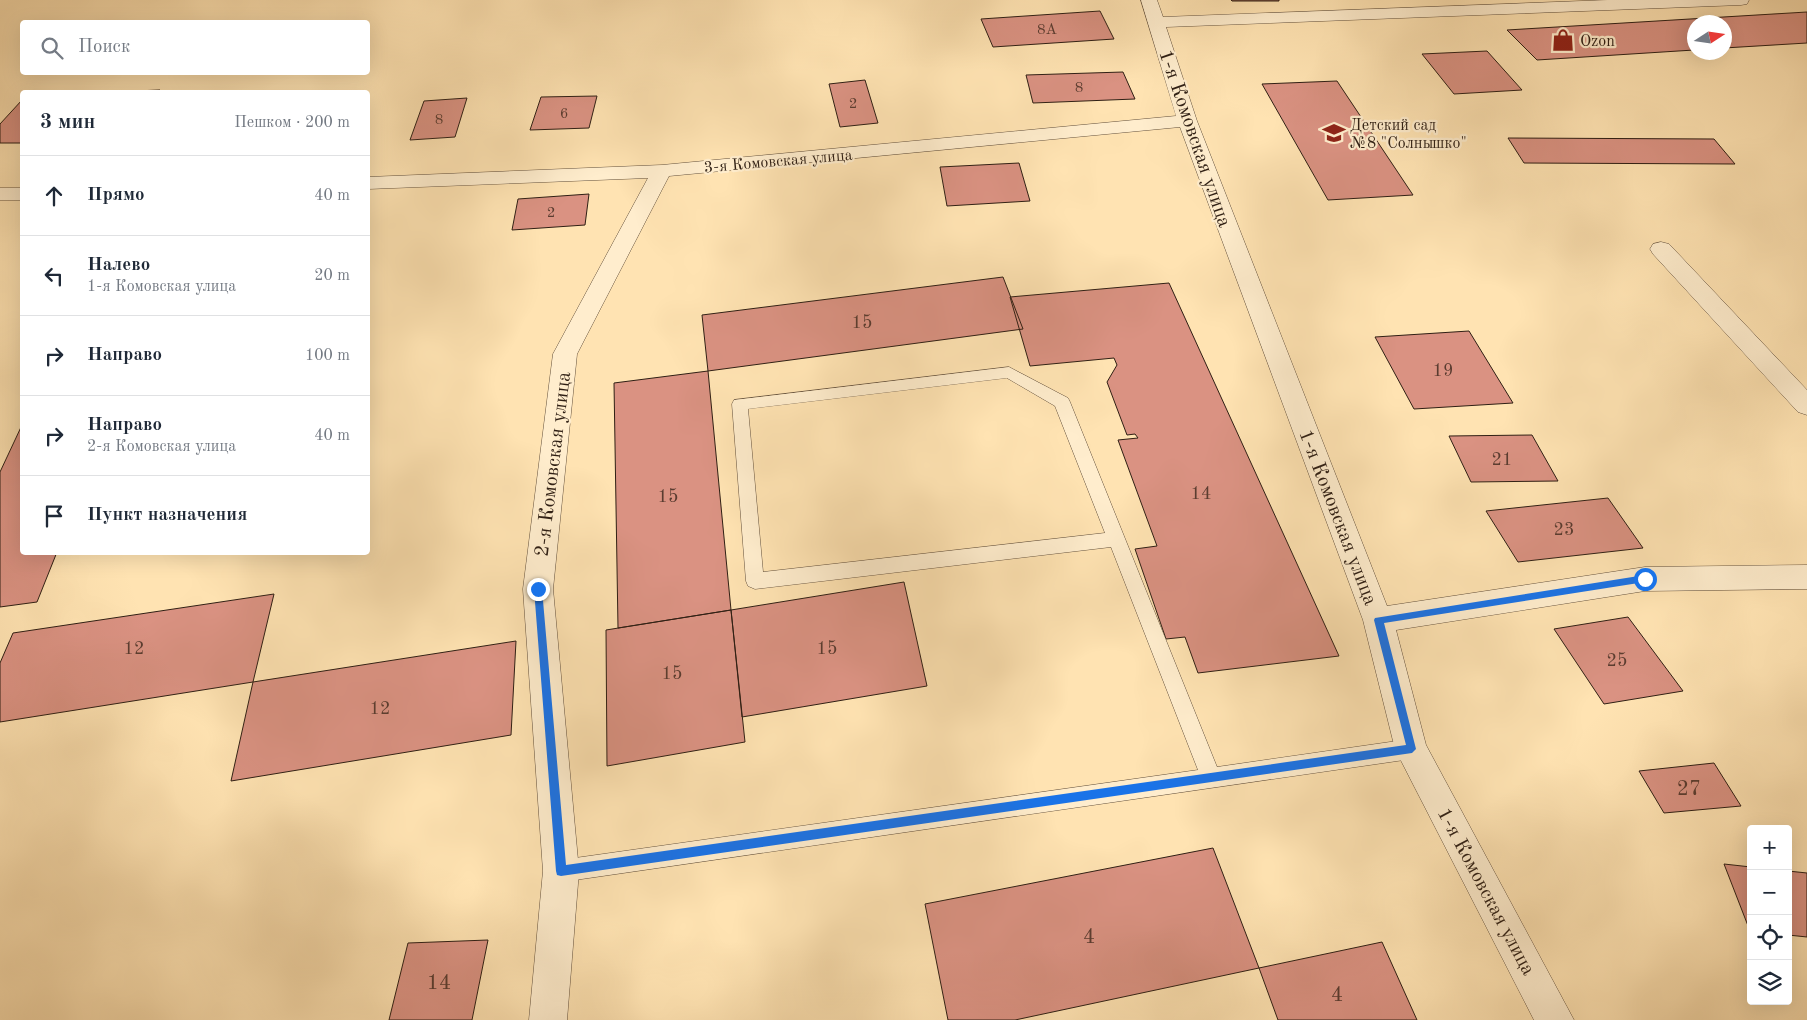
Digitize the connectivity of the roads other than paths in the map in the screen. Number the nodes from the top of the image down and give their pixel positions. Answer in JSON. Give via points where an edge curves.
{"nodes":[{"id":1,"x":1741,"y":0,"type":"edge"},
{"id":2,"x":1153,"y":11,"type":"edge"},
{"id":3,"x":1187,"y":121,"type":"junction"},
{"id":4,"x":662,"y":171,"type":"junction"},
{"id":5,"x":370,"y":183,"type":"edge"},
{"id":6,"x":0,"y":194,"type":"edge"},
{"id":7,"x":20,"y":194,"type":"edge"},
{"id":8,"x":1661,"y":249,"type":"dead end"},
{"id":9,"x":1807,"y":406,"type":"edge"},
{"id":10,"x":1117,"y":539,"type":"junction"},
{"id":11,"x":1807,"y":576,"type":"edge"},
{"id":12,"x":1378,"y":620,"type":"junction"},
{"id":13,"x":1412,"y":749,"type":"junction"},
{"id":14,"x":1211,"y":777,"type":"junction"},
{"id":15,"x":561,"y":871,"type":"junction"},
{"id":16,"x":548,"y":1020,"type":"edge"},
{"id":17,"x":1555,"y":1020,"type":"edge"}],
"edges":[{"from":1,"to":2,"type":"street"},
{"from":2,"to":3,"type":"street","name":"1-я Комовская улица"},
{"from":3,"to":4,"type":"street","name":"3-я Комовская улица"},
{"from":3,"to":12,"type":"street","name":"1-я Комовская улица"},
{"from":4,"to":5,"type":"street","name":"3-я Комовская улица"},
{"from":4,"to":15,"type":"street","name":"2-я Комовская улица","via":[[565,354],[538,589]]},
{"from":6,"to":7,"type":"street"},
{"from":8,"to":9,"type":"street"},
{"from":10,"to":10,"type":"lane","via":[[1062,402],[1009,372],[740,404],[755,580]]},
{"from":10,"to":14,"type":"lane"},
{"from":11,"to":12,"type":"street","via":[[1645,579]]},
{"from":12,"to":13,"type":"street","name":"1-я Комовская улица"},
{"from":13,"to":14,"type":"lane"},
{"from":13,"to":17,"type":"street","name":"1-я Комовская улица"},
{"from":14,"to":15,"type":"lane"},
{"from":15,"to":16,"type":"street","name":"2-я Комовская улица"}]}
